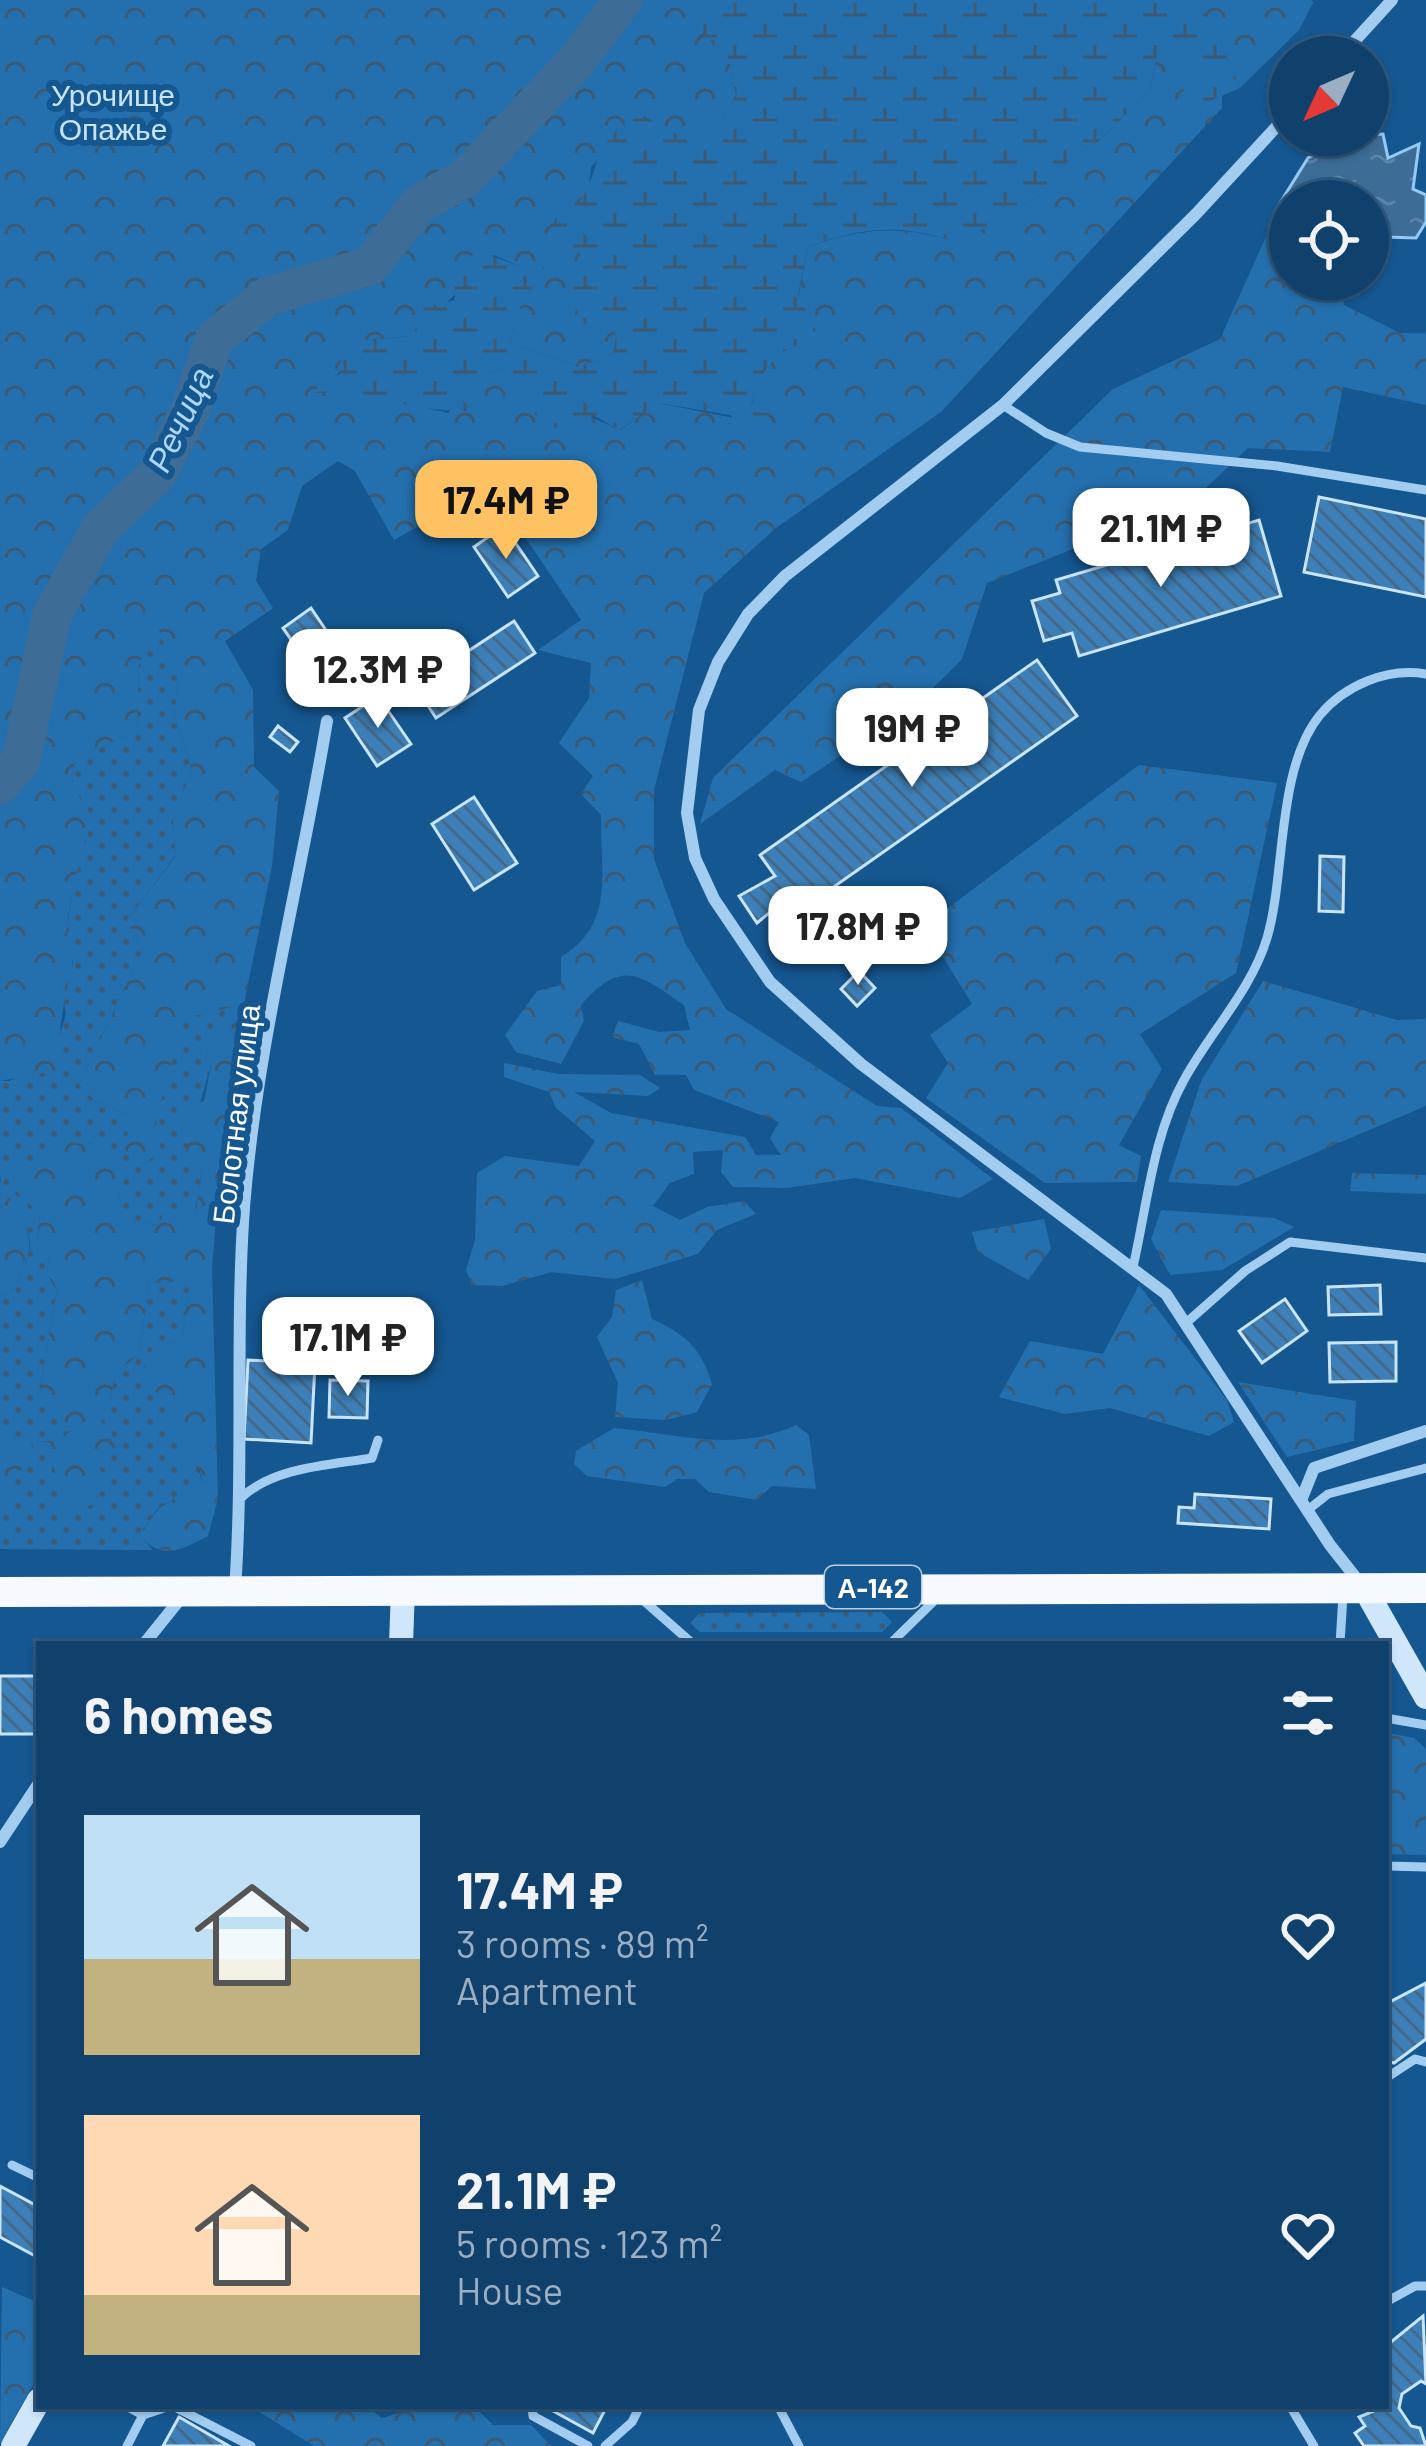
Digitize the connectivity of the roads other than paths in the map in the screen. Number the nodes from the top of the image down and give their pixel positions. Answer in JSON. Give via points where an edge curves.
{"nodes":[{"id":1,"x":1392,"y":0,"type":"edge"},
{"id":2,"x":1359,"y":36,"type":"edge"},
{"id":3,"x":1269,"y":135,"type":"edge"},
{"id":4,"x":1003,"y":405,"type":"junction"},
{"id":5,"x":1426,"y":490,"type":"edge"},
{"id":6,"x":1426,"y":674,"type":"edge"},
{"id":7,"x":327,"y":721,"type":"dead end"},
{"id":8,"x":1426,"y":1258,"type":"edge"},
{"id":9,"x":1133,"y":1267,"type":"junction"},
{"id":10,"x":1186,"y":1323,"type":"junction"},
{"id":11,"x":1426,"y":1432,"type":"edge"},
{"id":12,"x":378,"y":1440,"type":"dead end"},
{"id":13,"x":1426,"y":1468,"type":"edge"},
{"id":14,"x":241,"y":1498,"type":"junction"},
{"id":15,"x":1305,"y":1504,"type":"junction"},
{"id":16,"x":949,"y":1587,"type":"junction"},
{"id":17,"x":1355,"y":1587,"type":"junction"},
{"id":18,"x":1426,"y":1588,"type":"edge"},
{"id":19,"x":403,"y":1589,"type":"junction"},
{"id":20,"x":629,"y":1590,"type":"junction"},
{"id":21,"x":186,"y":1591,"type":"junction"},
{"id":22,"x":235,"y":1591,"type":"junction"},
{"id":23,"x":0,"y":1592,"type":"edge"},
{"id":24,"x":146,"y":1641,"type":"edge"},
{"id":25,"x":401,"y":1641,"type":"edge"},
{"id":26,"x":689,"y":1641,"type":"edge"},
{"id":27,"x":893,"y":1641,"type":"edge"},
{"id":28,"x":1341,"y":1641,"type":"edge"},
{"id":29,"x":1426,"y":1697,"type":"edge"},
{"id":30,"x":1389,"y":1719,"type":"edge"},
{"id":31,"x":1426,"y":1725,"type":"edge"},
{"id":32,"x":36,"y":1788,"type":"edge"},
{"id":33,"x":0,"y":1842,"type":"edge"},
{"id":34,"x":1389,"y":1866,"type":"edge"},
{"id":35,"x":1426,"y":1868,"type":"edge"},
{"id":36,"x":1426,"y":2062,"type":"edge"},
{"id":37,"x":1389,"y":2076,"type":"edge"},
{"id":38,"x":12,"y":2165,"type":"dead end"},
{"id":39,"x":36,"y":2177,"type":"edge"},
{"id":40,"x":1426,"y":2286,"type":"edge"},
{"id":41,"x":1389,"y":2300,"type":"edge"},
{"id":42,"x":36,"y":2406,"type":"edge"},
{"id":43,"x":132,"y":2409,"type":"edge"},
{"id":44,"x":162,"y":2409,"type":"edge"},
{"id":45,"x":177,"y":2409,"type":"edge"},
{"id":46,"x":532,"y":2409,"type":"edge"},
{"id":47,"x":638,"y":2409,"type":"edge"},
{"id":48,"x":780,"y":2409,"type":"edge"},
{"id":49,"x":1292,"y":2409,"type":"edge"},
{"id":50,"x":143,"y":2415,"type":"junction"},
{"id":51,"x":14,"y":2446,"type":"edge"},
{"id":52,"x":127,"y":2446,"type":"edge"},
{"id":53,"x":251,"y":2446,"type":"edge"},
{"id":54,"x":588,"y":2446,"type":"edge"},
{"id":55,"x":605,"y":2446,"type":"edge"},
{"id":56,"x":799,"y":2446,"type":"edge"},
{"id":57,"x":1315,"y":2446,"type":"edge"}],
"edges":[{"from":1,"to":2,"type":"street"},
{"from":3,"to":4,"type":"street"},
{"from":4,"to":5,"type":"lane","via":[[1080,446]]},
{"from":4,"to":9,"type":"street","via":[[748,614],[699,710],[687,813],[714,899],[770,982],[861,1064]]},
{"from":6,"to":9,"type":"lane","via":[[1350,685],[1317,718],[1297,765],[1269,934],[1252,976],[1182,1082]]},
{"from":7,"to":14,"type":"street","name":"Болотная улица","via":[[266,1035],[244,1204]]},
{"from":8,"to":10,"type":"lane","via":[[1290,1242]]},
{"from":9,"to":10,"type":"street"},
{"from":10,"to":15,"type":"street"},
{"from":11,"to":15,"type":"street","via":[[1314,1468]]},
{"from":12,"to":14,"type":"lane","via":[[372,1458],[305,1469]]},
{"from":13,"to":15,"type":"lane"},
{"from":14,"to":22,"type":"street","name":"Болотная улица"},
{"from":15,"to":17,"type":"street"},
{"from":16,"to":17,"type":"highway","number":"А-142"},
{"from":16,"to":20,"type":"highway","number":"А-142"},
{"from":16,"to":27,"type":"lane"},
{"from":17,"to":18,"type":"highway","number":"А-142"},
{"from":17,"to":28,"type":"lane"},
{"from":17,"to":29,"type":"main road"},
{"from":19,"to":20,"type":"highway","number":"А-142"},
{"from":19,"to":22,"type":"highway","number":"А-142"},
{"from":19,"to":25,"type":"main road"},
{"from":20,"to":26,"type":"lane"},
{"from":21,"to":22,"type":"highway","number":"А-142"},
{"from":21,"to":23,"type":"highway","number":"А-142"},
{"from":21,"to":24,"type":"street"},
{"from":30,"to":31,"type":"lane"},
{"from":32,"to":33,"type":"street"},
{"from":34,"to":35,"type":"lane"},
{"from":36,"to":37,"type":"lane","via":[[1415,2059]]},
{"from":38,"to":39,"type":"lane"},
{"from":40,"to":41,"type":"lane"},
{"from":42,"to":51,"type":"main road"},
{"from":43,"to":50,"type":"lane"},
{"from":44,"to":50,"type":"lane"},
{"from":45,"to":53,"type":"lane"},
{"from":46,"to":54,"type":"lane"},
{"from":47,"to":55,"type":"lane"},
{"from":48,"to":56,"type":"lane"},
{"from":49,"to":57,"type":"lane"},
{"from":50,"to":52,"type":"lane"}]}
